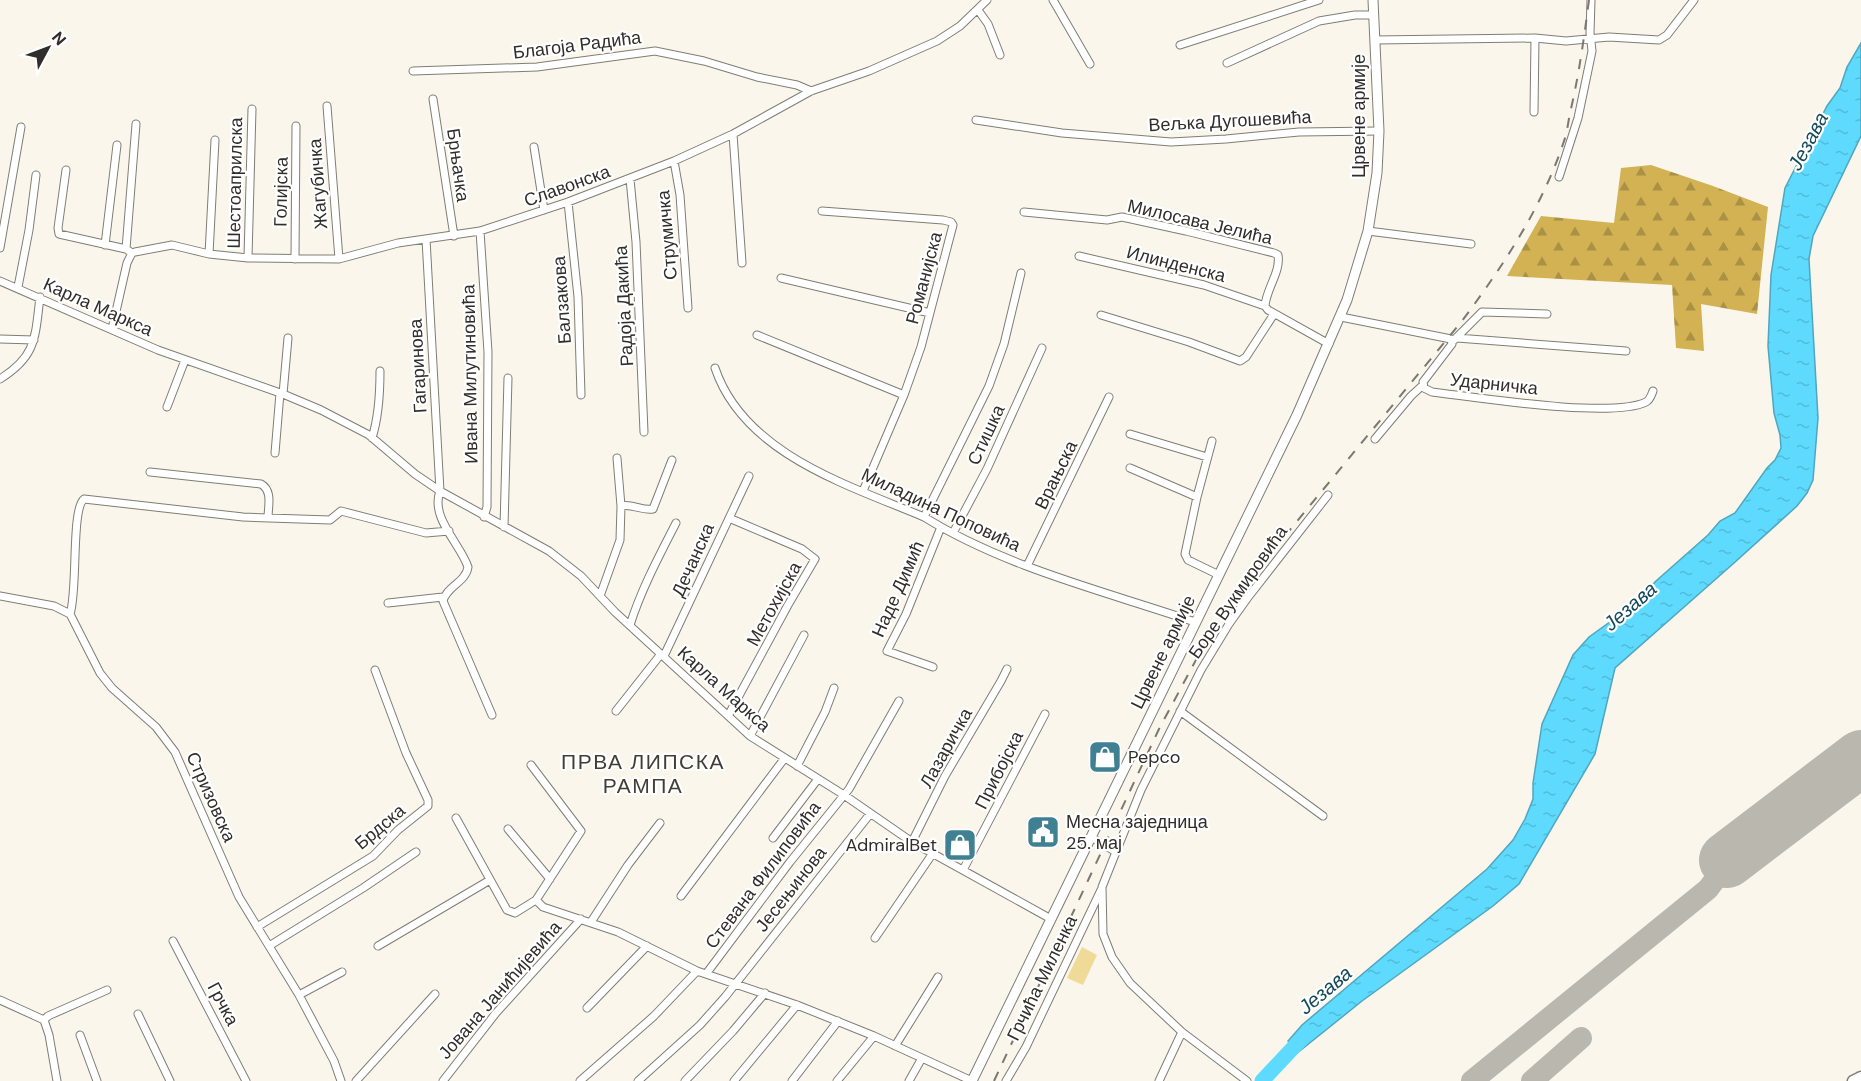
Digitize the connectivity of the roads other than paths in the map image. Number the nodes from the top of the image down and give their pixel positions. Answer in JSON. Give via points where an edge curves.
{"nodes":[{"id":1,"x":987,"y":0,"type":"edge"},
{"id":2,"x":1053,"y":0,"type":"edge"},
{"id":3,"x":1319,"y":0,"type":"edge"},
{"id":4,"x":1373,"y":0,"type":"edge"},
{"id":5,"x":1591,"y":0,"type":"edge"},
{"id":6,"x":1694,"y":0,"type":"edge"},
{"id":7,"x":978,"y":10,"type":"junction"},
{"id":8,"x":1373,"y":15,"type":"junction"},
{"id":9,"x":1535,"y":38,"type":"junction"},
{"id":10,"x":1592,"y":38,"type":"junction"},
{"id":11,"x":1375,"y":40,"type":"junction"},
{"id":12,"x":1180,"y":45,"type":"dead end"},
{"id":13,"x":1000,"y":55,"type":"dead end"},
{"id":14,"x":1227,"y":63,"type":"dead end"},
{"id":15,"x":1090,"y":64,"type":"dead end"},
{"id":16,"x":413,"y":71,"type":"dead end"},
{"id":17,"x":811,"y":91,"type":"junction"},
{"id":18,"x":433,"y":99,"type":"dead end"},
{"id":19,"x":327,"y":106,"type":"dead end"},
{"id":20,"x":252,"y":109,"type":"dead end"},
{"id":21,"x":1534,"y":112,"type":"dead end"},
{"id":22,"x":976,"y":120,"type":"dead end"},
{"id":23,"x":136,"y":124,"type":"dead end"},
{"id":24,"x":297,"y":126,"type":"dead end"},
{"id":25,"x":21,"y":127,"type":"dead end"},
{"id":26,"x":1379,"y":131,"type":"junction"},
{"id":27,"x":733,"y":134,"type":"junction"},
{"id":28,"x":215,"y":140,"type":"dead end"},
{"id":29,"x":117,"y":144,"type":"dead end"},
{"id":30,"x":534,"y":147,"type":"dead end"},
{"id":31,"x":674,"y":161,"type":"junction"},
{"id":32,"x":66,"y":170,"type":"dead end"},
{"id":33,"x":36,"y":175,"type":"dead end"},
{"id":34,"x":1559,"y":177,"type":"dead end"},
{"id":35,"x":630,"y":179,"type":"junction"},
{"id":36,"x":568,"y":202,"type":"junction"},
{"id":37,"x":544,"y":210,"type":"junction"},
{"id":38,"x":822,"y":211,"type":"dead end"},
{"id":39,"x":1024,"y":212,"type":"dead end"},
{"id":40,"x":480,"y":231,"type":"junction"},
{"id":41,"x":1368,"y":231,"type":"junction"},
{"id":42,"x":454,"y":236,"type":"junction"},
{"id":43,"x":426,"y":239,"type":"junction"},
{"id":44,"x":1471,"y":244,"type":"dead end"},
{"id":45,"x":105,"y":245,"type":"junction"},
{"id":46,"x":0,"y":248,"type":"edge"},
{"id":47,"x":129,"y":251,"type":"junction"},
{"id":48,"x":209,"y":254,"type":"junction"},
{"id":49,"x":1079,"y":256,"type":"dead end"},
{"id":50,"x":248,"y":258,"type":"junction"},
{"id":51,"x":295,"y":259,"type":"junction"},
{"id":52,"x":339,"y":259,"type":"junction"},
{"id":53,"x":742,"y":263,"type":"dead end"},
{"id":54,"x":1021,"y":273,"type":"dead end"},
{"id":55,"x":781,"y":278,"type":"dead end"},
{"id":56,"x":0,"y":281,"type":"edge"},
{"id":57,"x":18,"y":287,"type":"junction"},
{"id":58,"x":40,"y":297,"type":"junction"},
{"id":59,"x":1265,"y":306,"type":"junction"},
{"id":60,"x":688,"y":308,"type":"dead end"},
{"id":61,"x":930,"y":313,"type":"junction"},
{"id":62,"x":1274,"y":314,"type":"junction"},
{"id":63,"x":1547,"y":314,"type":"dead end"},
{"id":64,"x":1101,"y":315,"type":"dead end"},
{"id":65,"x":1341,"y":317,"type":"junction"},
{"id":66,"x":112,"y":329,"type":"junction"},
{"id":67,"x":757,"y":335,"type":"dead end"},
{"id":68,"x":288,"y":338,"type":"dead end"},
{"id":69,"x":0,"y":339,"type":"edge"},
{"id":70,"x":34,"y":340,"type":"junction"},
{"id":71,"x":1454,"y":340,"type":"junction"},
{"id":72,"x":1329,"y":344,"type":"junction"},
{"id":73,"x":1042,"y":348,"type":"dead end"},
{"id":74,"x":1626,"y":351,"type":"dead end"},
{"id":75,"x":185,"y":360,"type":"junction"},
{"id":76,"x":715,"y":368,"type":"dead end"},
{"id":77,"x":380,"y":371,"type":"dead end"},
{"id":78,"x":508,"y":378,"type":"dead end"},
{"id":79,"x":0,"y":379,"type":"edge"},
{"id":80,"x":1423,"y":385,"type":"junction"},
{"id":81,"x":1653,"y":391,"type":"dead end"},
{"id":82,"x":281,"y":394,"type":"junction"},
{"id":83,"x":581,"y":395,"type":"dead end"},
{"id":84,"x":904,"y":395,"type":"junction"},
{"id":85,"x":1109,"y":397,"type":"dead end"},
{"id":86,"x":167,"y":407,"type":"dead end"},
{"id":87,"x":644,"y":432,"type":"dead end"},
{"id":88,"x":1130,"y":434,"type":"dead end"},
{"id":89,"x":372,"y":438,"type":"junction"},
{"id":90,"x":1375,"y":439,"type":"dead end"},
{"id":91,"x":1212,"y":441,"type":"dead end"},
{"id":92,"x":275,"y":453,"type":"dead end"},
{"id":93,"x":1207,"y":457,"type":"junction"},
{"id":94,"x":617,"y":458,"type":"dead end"},
{"id":95,"x":672,"y":460,"type":"dead end"},
{"id":96,"x":1130,"y":468,"type":"dead end"},
{"id":97,"x":150,"y":472,"type":"dead end"},
{"id":98,"x":749,"y":476,"type":"dead end"},
{"id":99,"x":863,"y":491,"type":"junction"},
{"id":100,"x":440,"y":492,"type":"junction"},
{"id":101,"x":1328,"y":495,"type":"dead end"},
{"id":102,"x":1197,"y":497,"type":"junction"},
{"id":103,"x":621,"y":506,"type":"junction"},
{"id":104,"x":484,"y":517,"type":"junction"},
{"id":105,"x":924,"y":517,"type":"junction"},
{"id":106,"x":268,"y":518,"type":"junction"},
{"id":107,"x":729,"y":518,"type":"junction"},
{"id":108,"x":676,"y":523,"type":"dead end"},
{"id":109,"x":504,"y":527,"type":"junction"},
{"id":110,"x":941,"y":527,"type":"junction"},
{"id":111,"x":449,"y":531,"type":"junction"},
{"id":112,"x":953,"y":533,"type":"junction"},
{"id":113,"x":1028,"y":566,"type":"junction"},
{"id":114,"x":1219,"y":575,"type":"junction"},
{"id":115,"x":0,"y":596,"type":"edge"},
{"id":116,"x":600,"y":596,"type":"junction"},
{"id":117,"x":443,"y":597,"type":"junction"},
{"id":118,"x":388,"y":603,"type":"dead end"},
{"id":119,"x":70,"y":614,"type":"junction"},
{"id":120,"x":1196,"y":622,"type":"junction"},
{"id":121,"x":630,"y":626,"type":"junction"},
{"id":122,"x":804,"y":635,"type":"dead end"},
{"id":123,"x":662,"y":655,"type":"junction"},
{"id":124,"x":933,"y":667,"type":"dead end"},
{"id":125,"x":1007,"y":669,"type":"dead end"},
{"id":126,"x":375,"y":670,"type":"dead end"},
{"id":127,"x":834,"y":688,"type":"dead end"},
{"id":128,"x":899,"y":702,"type":"dead end"},
{"id":129,"x":616,"y":711,"type":"dead end"},
{"id":130,"x":1179,"y":711,"type":"junction"},
{"id":131,"x":1045,"y":714,"type":"dead end"},
{"id":132,"x":492,"y":715,"type":"dead end"},
{"id":133,"x":728,"y":716,"type":"junction"},
{"id":134,"x":750,"y":736,"type":"junction"},
{"id":135,"x":784,"y":759,"type":"junction"},
{"id":136,"x":531,"y":765,"type":"dead end"},
{"id":137,"x":797,"y":766,"type":"junction"},
{"id":138,"x":818,"y":779,"type":"junction"},
{"id":139,"x":844,"y":795,"type":"junction"},
{"id":140,"x":870,"y":813,"type":"junction"},
{"id":141,"x":1323,"y":816,"type":"dead end"},
{"id":142,"x":456,"y":818,"type":"dead end"},
{"id":143,"x":660,"y":824,"type":"dead end"},
{"id":144,"x":508,"y":829,"type":"dead end"},
{"id":145,"x":1091,"y":837,"type":"junction"},
{"id":146,"x":773,"y":838,"type":"dead end"},
{"id":147,"x":912,"y":842,"type":"junction"},
{"id":148,"x":416,"y":852,"type":"dead end"},
{"id":149,"x":1116,"y":852,"type":"junction"},
{"id":150,"x":933,"y":853,"type":"junction"},
{"id":151,"x":963,"y":870,"type":"junction"},
{"id":152,"x":550,"y":879,"type":"junction"},
{"id":153,"x":490,"y":880,"type":"junction"},
{"id":154,"x":1102,"y":887,"type":"junction"},
{"id":155,"x":681,"y":896,"type":"dead end"},
{"id":156,"x":536,"y":900,"type":"junction"},
{"id":157,"x":581,"y":919,"type":"junction"},
{"id":158,"x":1051,"y":919,"type":"junction"},
{"id":159,"x":591,"y":922,"type":"junction"},
{"id":160,"x":257,"y":927,"type":"junction"},
{"id":161,"x":875,"y":938,"type":"dead end"},
{"id":162,"x":173,"y":941,"type":"dead end"},
{"id":163,"x":269,"y":946,"type":"junction"},
{"id":164,"x":378,"y":946,"type":"dead end"},
{"id":165,"x":647,"y":946,"type":"junction"},
{"id":166,"x":697,"y":970,"type":"junction"},
{"id":167,"x":342,"y":972,"type":"dead end"},
{"id":168,"x":706,"y":974,"type":"junction"},
{"id":169,"x":938,"y":977,"type":"dead end"},
{"id":170,"x":736,"y":984,"type":"junction"},
{"id":171,"x":106,"y":990,"type":"dead end"},
{"id":172,"x":765,"y":993,"type":"junction"},
{"id":173,"x":299,"y":994,"type":"junction"},
{"id":174,"x":435,"y":994,"type":"dead end"},
{"id":175,"x":0,"y":1000,"type":"edge"},
{"id":176,"x":797,"y":1005,"type":"junction"},
{"id":177,"x":587,"y":1008,"type":"dead end"},
{"id":178,"x":138,"y":1014,"type":"dead end"},
{"id":179,"x":44,"y":1020,"type":"junction"},
{"id":180,"x":838,"y":1021,"type":"junction"},
{"id":181,"x":1182,"y":1032,"type":"junction"},
{"id":182,"x":80,"y":1035,"type":"dead end"},
{"id":183,"x":874,"y":1036,"type":"junction"},
{"id":184,"x":895,"y":1046,"type":"junction"},
{"id":185,"x":922,"y":1058,"type":"junction"},
{"id":186,"x":1861,"y":1077,"type":"edge"},
{"id":187,"x":57,"y":1081,"type":"edge"},
{"id":188,"x":98,"y":1081,"type":"edge"},
{"id":189,"x":170,"y":1081,"type":"edge"},
{"id":190,"x":246,"y":1081,"type":"edge"},
{"id":191,"x":340,"y":1081,"type":"edge"},
{"id":192,"x":356,"y":1081,"type":"edge"},
{"id":193,"x":443,"y":1081,"type":"edge"},
{"id":194,"x":580,"y":1081,"type":"edge"},
{"id":195,"x":638,"y":1081,"type":"edge"},
{"id":196,"x":685,"y":1081,"type":"edge"},
{"id":197,"x":734,"y":1081,"type":"edge"},
{"id":198,"x":792,"y":1081,"type":"edge"},
{"id":199,"x":837,"y":1081,"type":"edge"},
{"id":200,"x":909,"y":1081,"type":"edge"},
{"id":201,"x":972,"y":1081,"type":"edge"},
{"id":202,"x":1006,"y":1081,"type":"edge"},
{"id":203,"x":1159,"y":1081,"type":"edge"},
{"id":204,"x":1247,"y":1081,"type":"edge"},
{"id":205,"x":1853,"y":1081,"type":"edge"}],
"edges":[{"from":1,"to":7,"type":"street","name":"Славонска"},
{"from":2,"to":15,"type":"street"},
{"from":3,"to":12,"type":"street"},
{"from":4,"to":8,"type":"main road","name":"Црвене армије"},
{"from":5,"to":10,"type":"street"},
{"from":6,"to":10,"type":"street","via":[[1663,39]]},
{"from":7,"to":13,"type":"street"},
{"from":7,"to":17,"type":"street","name":"Славонска","via":[[937,41]]},
{"from":8,"to":11,"type":"main road","name":"Црвене армије"},
{"from":8,"to":14,"type":"street","via":[[1319,21]]},
{"from":9,"to":10,"type":"street"},
{"from":9,"to":11,"type":"street"},
{"from":9,"to":21,"type":"street"},
{"from":10,"to":34,"type":"street","via":[[1578,118]]},
{"from":11,"to":26,"type":"main road","name":"Црвене армије"},
{"from":16,"to":17,"type":"street","name":"Благоја Радића","via":[[537,67],[655,51]]},
{"from":17,"to":27,"type":"street","name":"Славонска"},
{"from":18,"to":42,"type":"street","name":"Брњачка"},
{"from":19,"to":52,"type":"street","name":"Жагубичка"},
{"from":20,"to":50,"type":"street","name":"Шестоаприлска"},
{"from":22,"to":26,"type":"street","name":"Вељка Дугошевића","via":[[1062,133],[1171,142],[1299,132]]},
{"from":23,"to":47,"type":"street"},
{"from":24,"to":51,"type":"street","name":"Голијска"},
{"from":25,"to":46,"type":"street"},
{"from":26,"to":41,"type":"main road","name":"Црвене армије"},
{"from":27,"to":31,"type":"street","name":"Славонска"},
{"from":27,"to":53,"type":"street"},
{"from":28,"to":48,"type":"street"},
{"from":29,"to":45,"type":"street"},
{"from":30,"to":37,"type":"street"},
{"from":31,"to":35,"type":"street","name":"Славонска"},
{"from":31,"to":60,"type":"street","name":"Струмичка","via":[[681,195]]},
{"from":32,"to":45,"type":"street","name":"Славонска","via":[[59,234]]},
{"from":33,"to":57,"type":"street"},
{"from":35,"to":36,"type":"street","name":"Славонска"},
{"from":35,"to":87,"type":"street","name":"Радоја Дакића"},
{"from":36,"to":37,"type":"street","name":"Славонска"},
{"from":36,"to":83,"type":"street","name":"Балзакова","via":[[579,305]]},
{"from":37,"to":40,"type":"street","name":"Славонска"},
{"from":38,"to":61,"type":"street","name":"Романијска","via":[[951,222]]},
{"from":39,"to":59,"type":"street","name":"Милосава Јелића","via":[[1107,220],[1122,217],[1274,253],[1279,263]]},
{"from":40,"to":42,"type":"street","name":"Славонска"},
{"from":40,"to":104,"type":"street","name":"Ивана Милутиновића","via":[[488,352]]},
{"from":41,"to":44,"type":"street"},
{"from":41,"to":65,"type":"main road","name":"Црвене армије"},
{"from":42,"to":43,"type":"street","name":"Славонска"},
{"from":43,"to":52,"type":"street","name":"Славонска"},
{"from":43,"to":100,"type":"street","name":"Гагаринова"},
{"from":45,"to":47,"type":"street","name":"Славонска"},
{"from":47,"to":48,"type":"street","name":"Славонска","via":[[172,245]]},
{"from":47,"to":66,"type":"street"},
{"from":48,"to":50,"type":"street","name":"Славонска"},
{"from":49,"to":59,"type":"street","name":"Илинденска","via":[[1204,285]]},
{"from":50,"to":51,"type":"street","name":"Славонска"},
{"from":51,"to":52,"type":"street","name":"Славонска"},
{"from":54,"to":105,"type":"street","via":[[1004,344],[982,403]]},
{"from":55,"to":61,"type":"street"},
{"from":56,"to":57,"type":"street","name":"Карла Маркса"},
{"from":57,"to":58,"type":"street","name":"Карла Маркса"},
{"from":58,"to":66,"type":"street","name":"Карла Маркса"},
{"from":58,"to":70,"type":"street"},
{"from":59,"to":62,"type":"street"},
{"from":61,"to":84,"type":"street","name":"Романијска"},
{"from":62,"to":64,"type":"street","via":[[1240,361]]},
{"from":62,"to":72,"type":"street"},
{"from":63,"to":71,"type":"street","via":[[1482,312]]},
{"from":65,"to":71,"type":"street"},
{"from":65,"to":72,"type":"main road","name":"Црвене армије"},
{"from":66,"to":75,"type":"street","name":"Карла Маркса"},
{"from":67,"to":84,"type":"street"},
{"from":68,"to":82,"type":"street"},
{"from":69,"to":70,"type":"street"},
{"from":70,"to":79,"type":"street","via":[[29,354]]},
{"from":71,"to":74,"type":"street"},
{"from":71,"to":80,"type":"street","name":"Ударничка"},
{"from":72,"to":114,"type":"main road","name":"Црвене армије"},
{"from":73,"to":112,"type":"street","name":"Стишка"},
{"from":75,"to":82,"type":"street","name":"Карла Маркса"},
{"from":75,"to":86,"type":"street"},
{"from":76,"to":99,"type":"street","name":"Миладина Поповића","via":[[732,404],[748,423],[787,454]]},
{"from":77,"to":89,"type":"street","via":[[380,399]]},
{"from":78,"to":109,"type":"street"},
{"from":80,"to":81,"type":"street","name":"Ударничка","via":[[1432,392],[1587,408],[1645,403]]},
{"from":80,"to":90,"type":"street"},
{"from":82,"to":89,"type":"street","name":"Карла Маркса","via":[[346,421]]},
{"from":82,"to":92,"type":"street"},
{"from":84,"to":99,"type":"street","name":"Романијска"},
{"from":85,"to":113,"type":"street","name":"Врањска"},
{"from":88,"to":93,"type":"street"},
{"from":89,"to":100,"type":"street","name":"Карла Маркса"},
{"from":91,"to":93,"type":"street"},
{"from":93,"to":102,"type":"street"},
{"from":94,"to":103,"type":"street"},
{"from":95,"to":103,"type":"street","via":[[653,509]]},
{"from":96,"to":102,"type":"street"},
{"from":97,"to":106,"type":"street","via":[[261,484],[269,493]]},
{"from":98,"to":107,"type":"street","name":"Дечанска"},
{"from":99,"to":105,"type":"street","name":"Миладина Поповића"},
{"from":100,"to":104,"type":"street","name":"Карла Маркса"},
{"from":100,"to":111,"type":"street","name":"Гагаринова","via":[[437,505]]},
{"from":101,"to":130,"type":"street","name":"Боре Вукмировића","via":[[1229,624]]},
{"from":102,"to":114,"type":"street","via":[[1186,558]]},
{"from":103,"to":116,"type":"street","via":[[621,540]]},
{"from":104,"to":109,"type":"street","name":"Карла Маркса"},
{"from":105,"to":110,"type":"street","name":"Миладина Поповића"},
{"from":106,"to":111,"type":"street","via":[[330,520],[341,510],[426,533]]},
{"from":106,"to":119,"type":"street","via":[[82,499]]},
{"from":107,"to":123,"type":"street","name":"Дечанска"},
{"from":107,"to":133,"type":"street","name":"Метохијска","via":[[815,558]]},
{"from":108,"to":121,"type":"street"},
{"from":109,"to":116,"type":"street","name":"Карла Маркса","via":[[549,551],[582,576]]},
{"from":110,"to":112,"type":"street","name":"Миладина Поповића"},
{"from":110,"to":124,"type":"street","name":"Наде Димић","via":[[887,651]]},
{"from":111,"to":117,"type":"street","name":"Гагаринова","via":[[468,571]]},
{"from":112,"to":113,"type":"street","name":"Миладина Поповића"},
{"from":113,"to":120,"type":"street","name":"Миладина Поповића"},
{"from":114,"to":120,"type":"main road","name":"Црвене армије"},
{"from":115,"to":119,"type":"street","via":[[54,606]]},
{"from":116,"to":121,"type":"street","name":"Карла Маркса"},
{"from":117,"to":118,"type":"street"},
{"from":117,"to":132,"type":"street"},
{"from":119,"to":160,"type":"street","name":"Стризовска","via":[[100,673],[156,727],[175,752],[239,897]]},
{"from":120,"to":145,"type":"main road","name":"Црвене армије"},
{"from":121,"to":123,"type":"street","name":"Карла Маркса"},
{"from":122,"to":134,"type":"street"},
{"from":123,"to":129,"type":"street","name":"Карла Маркса"},
{"from":123,"to":133,"type":"street","name":"Карла Маркса"},
{"from":125,"to":147,"type":"street","name":"Лазаричка"},
{"from":126,"to":160,"type":"street","name":"Брдска","via":[[428,806],[374,856]]},
{"from":127,"to":137,"type":"street"},
{"from":128,"to":139,"type":"street","name":"Стевана Филиповића"},
{"from":130,"to":141,"type":"street"},
{"from":130,"to":149,"type":"street","name":"Боре Вукмировића"},
{"from":131,"to":151,"type":"street","name":"Прибојска"},
{"from":133,"to":134,"type":"street","name":"Карла Маркса"},
{"from":134,"to":135,"type":"street","name":"Карла Маркса"},
{"from":135,"to":137,"type":"street","name":"Карла Маркса"},
{"from":135,"to":155,"type":"street"},
{"from":136,"to":152,"type":"street","via":[[581,831]]},
{"from":137,"to":138,"type":"street","name":"Карла Маркса"},
{"from":138,"to":139,"type":"street","name":"Карла Маркса"},
{"from":138,"to":146,"type":"street"},
{"from":139,"to":140,"type":"street","name":"Карла Маркса"},
{"from":139,"to":168,"type":"street","name":"Стевана Филиповића"},
{"from":140,"to":147,"type":"street","name":"Карла Маркса"},
{"from":140,"to":170,"type":"street","name":"Јесењинова"},
{"from":142,"to":153,"type":"street"},
{"from":143,"to":159,"type":"street","via":[[640,847]]},
{"from":144,"to":152,"type":"street"},
{"from":145,"to":149,"type":"street"},
{"from":145,"to":158,"type":"main road","name":"Црвене армије"},
{"from":147,"to":150,"type":"street","name":"Карла Маркса"},
{"from":148,"to":163,"type":"street"},
{"from":149,"to":154,"type":"street","name":"Грчића Миленка"},
{"from":150,"to":151,"type":"street","name":"Карла Маркса"},
{"from":150,"to":161,"type":"street"},
{"from":151,"to":158,"type":"street","name":"Карла Маркса"},
{"from":152,"to":156,"type":"street"},
{"from":153,"to":156,"type":"street","via":[[511,913]]},
{"from":153,"to":164,"type":"street"},
{"from":154,"to":181,"type":"street","via":[[1103,934],[1112,957],[1130,982]]},
{"from":154,"to":202,"type":"street","name":"Грчића Миленка"},
{"from":156,"to":157,"type":"street","via":[[543,907]]},
{"from":157,"to":159,"type":"street"},
{"from":157,"to":193,"type":"street","name":"Јована Јанићијевића","via":[[496,1013]]},
{"from":158,"to":201,"type":"main road","name":"Црвене армије"},
{"from":159,"to":165,"type":"street"},
{"from":160,"to":163,"type":"street","name":"Стризовска"},
{"from":162,"to":190,"type":"street","name":"Грчка"},
{"from":163,"to":173,"type":"street","name":"Стризовска"},
{"from":165,"to":166,"type":"street"},
{"from":165,"to":177,"type":"street"},
{"from":166,"to":168,"type":"street"},
{"from":166,"to":194,"type":"street","via":[[654,1016]]},
{"from":167,"to":173,"type":"street"},
{"from":168,"to":170,"type":"street"},
{"from":169,"to":184,"type":"street"},
{"from":170,"to":172,"type":"street"},
{"from":170,"to":195,"type":"street","name":"Јесењинова","via":[[700,1025]]},
{"from":171,"to":179,"type":"street"},
{"from":172,"to":176,"type":"street"},
{"from":172,"to":196,"type":"street"},
{"from":173,"to":191,"type":"street","name":"Стризовска","via":[[334,1061]]},
{"from":174,"to":192,"type":"street"},
{"from":175,"to":179,"type":"street"},
{"from":176,"to":180,"type":"street"},
{"from":176,"to":197,"type":"street"},
{"from":178,"to":189,"type":"street"},
{"from":179,"to":187,"type":"street"},
{"from":180,"to":183,"type":"street"},
{"from":180,"to":198,"type":"street"},
{"from":181,"to":203,"type":"street"},
{"from":181,"to":204,"type":"street"},
{"from":182,"to":188,"type":"street"},
{"from":183,"to":184,"type":"street"},
{"from":183,"to":199,"type":"street"},
{"from":184,"to":185,"type":"street"},
{"from":185,"to":200,"type":"street"},
{"from":185,"to":201,"type":"street"},
{"from":186,"to":205,"type":"main road"}]}
